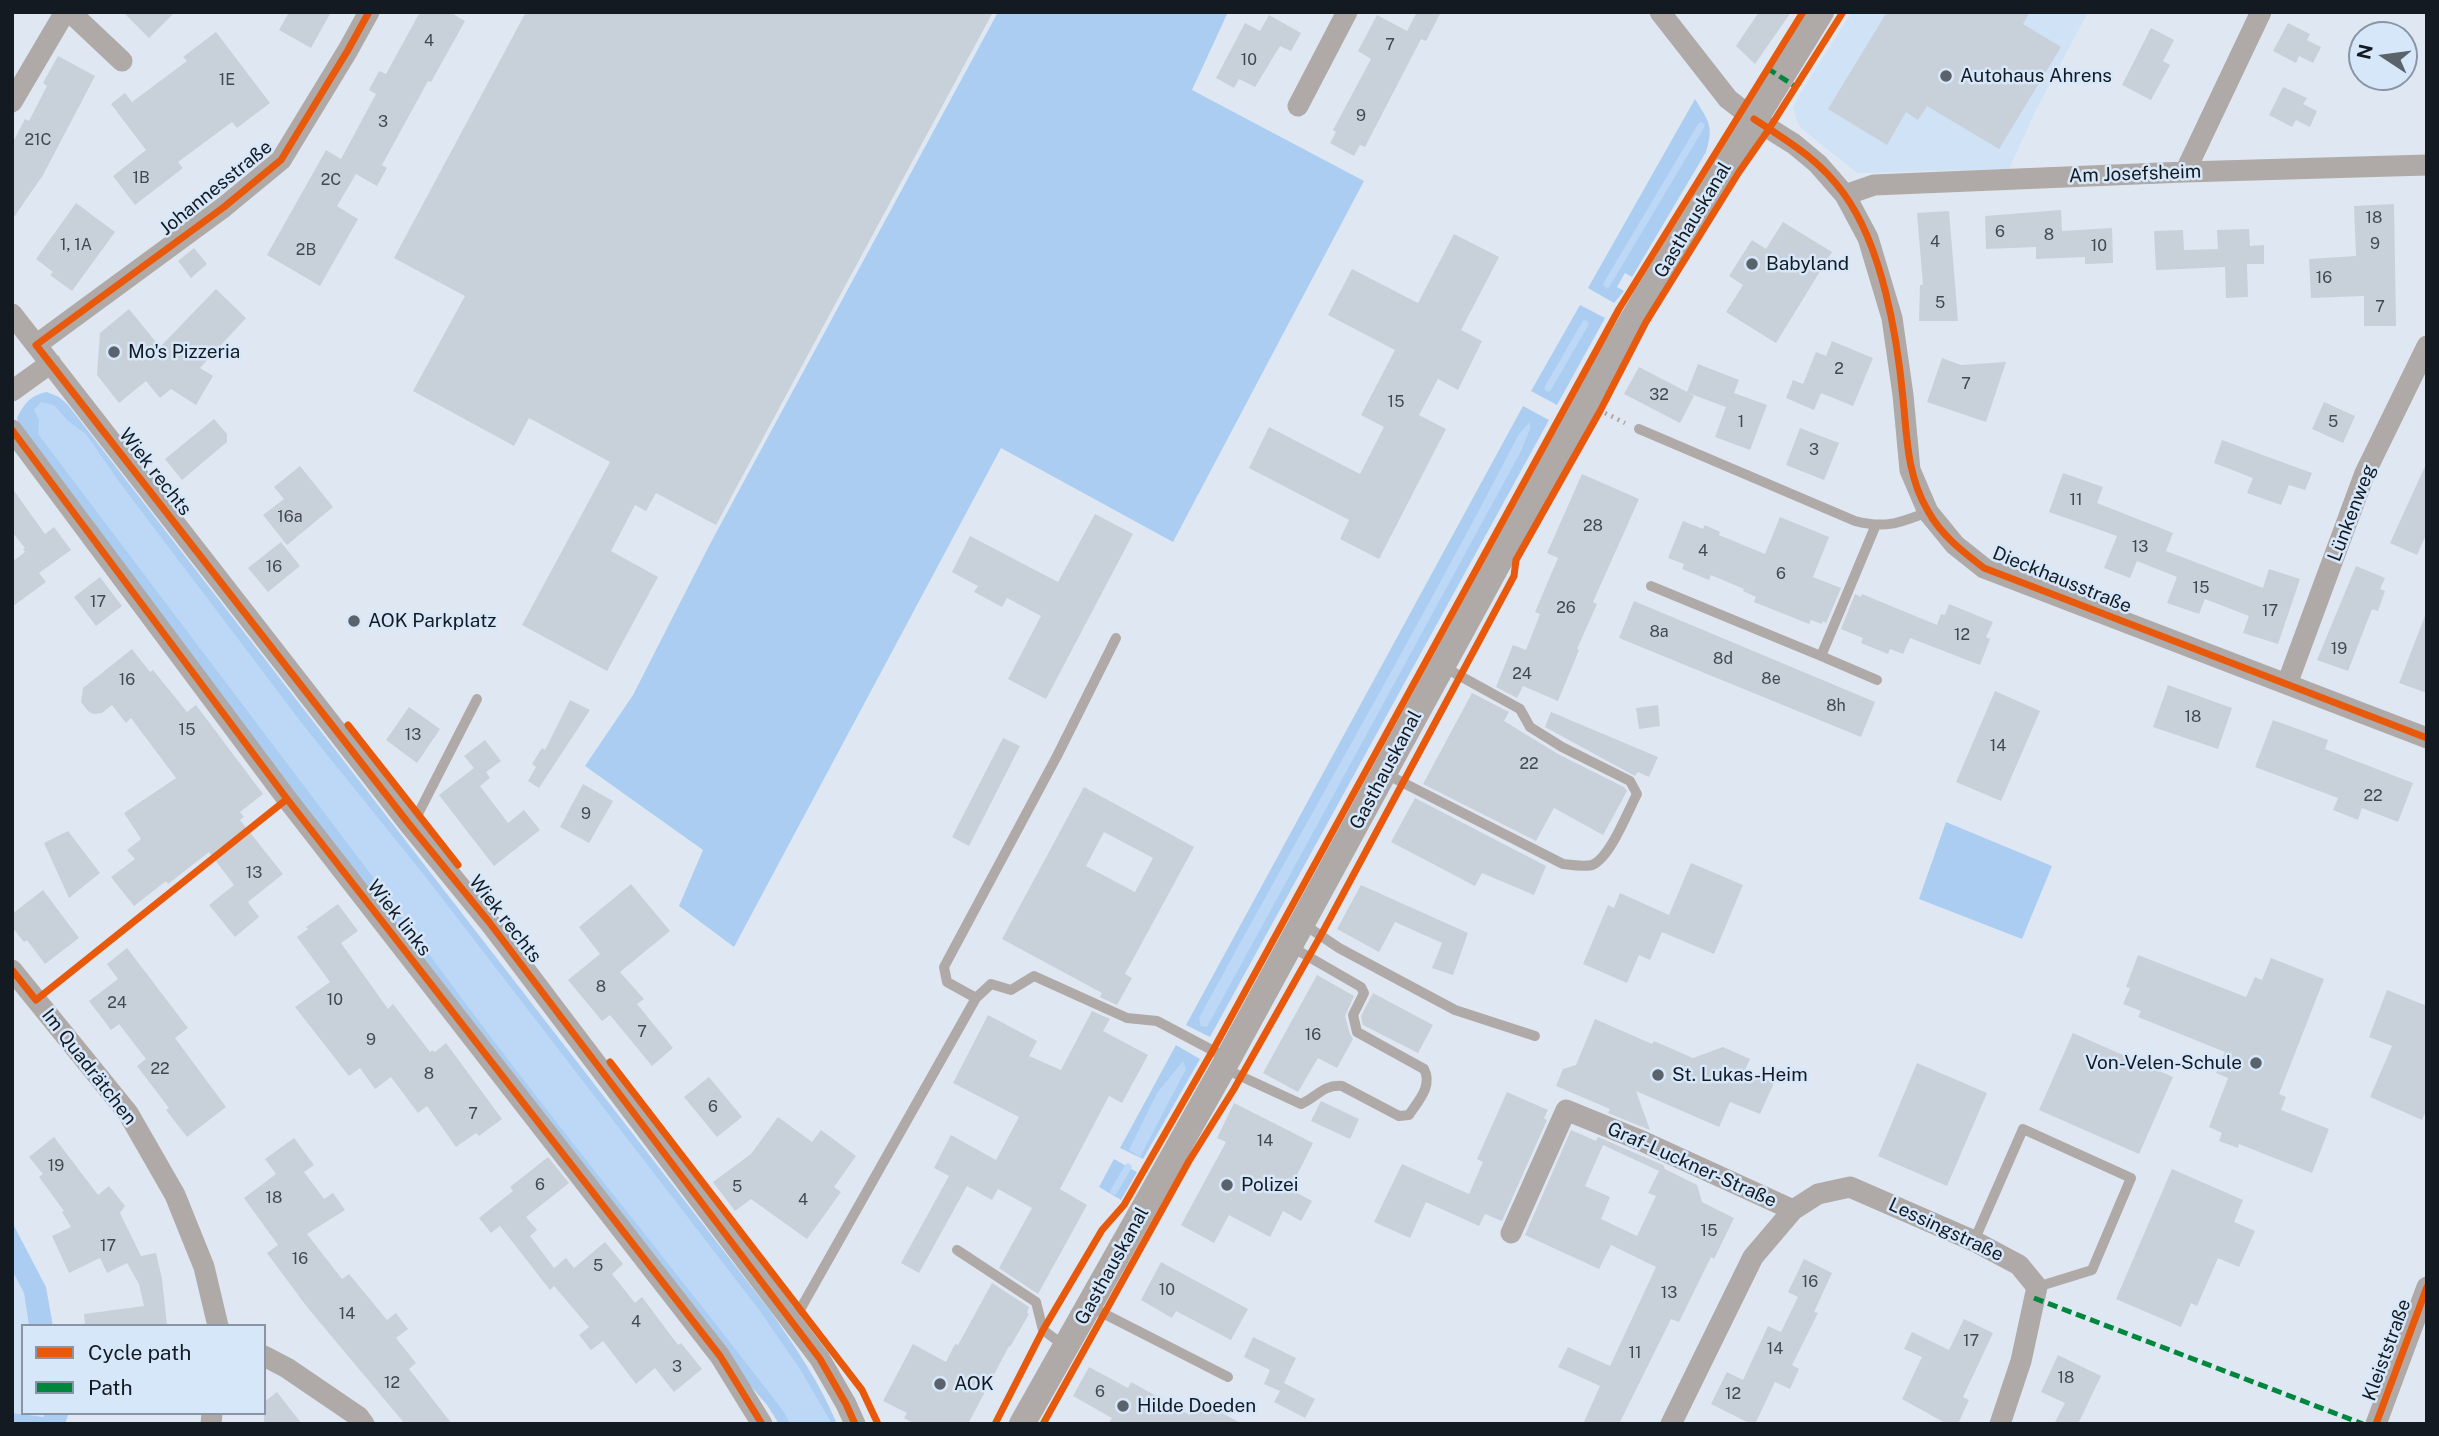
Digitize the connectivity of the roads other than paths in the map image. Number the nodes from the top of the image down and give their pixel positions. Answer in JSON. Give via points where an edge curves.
{"nodes":[{"id":1,"x":68,"y":12,"type":"edge"},
{"id":2,"x":369,"y":12,"type":"edge"},
{"id":3,"x":1348,"y":12,"type":"edge"},
{"id":4,"x":1660,"y":12,"type":"edge"},
{"id":5,"x":1821,"y":12,"type":"edge"},
{"id":6,"x":2261,"y":12,"type":"edge"},
{"id":7,"x":122,"y":61,"type":"dead end"},
{"id":8,"x":12,"y":102,"type":"edge"},
{"id":9,"x":1298,"y":106,"type":"dead end"},
{"id":10,"x":1754,"y":119,"type":"junction"},
{"id":11,"x":2427,"y":165,"type":"edge"},
{"id":12,"x":2185,"y":172,"type":"junction"},
{"id":13,"x":1845,"y":195,"type":"junction"},
{"id":14,"x":12,"y":314,"type":"edge"},
{"id":15,"x":36,"y":345,"type":"junction"},
{"id":16,"x":2427,"y":346,"type":"edge"},
{"id":17,"x":51,"y":363,"type":"junction"},
{"id":18,"x":12,"y":391,"type":"edge"},
{"id":19,"x":1639,"y":429,"type":"road end"},
{"id":20,"x":12,"y":430,"type":"edge"},
{"id":21,"x":1928,"y":512,"type":"junction"},
{"id":22,"x":1875,"y":527,"type":"junction"},
{"id":23,"x":1651,"y":586,"type":"dead end"},
{"id":24,"x":1116,"y":638,"type":"dead end"},
{"id":25,"x":1821,"y":656,"type":"junction"},
{"id":26,"x":1442,"y":666,"type":"junction"},
{"id":27,"x":1877,"y":680,"type":"dead end"},
{"id":28,"x":2287,"y":684,"type":"junction"},
{"id":29,"x":477,"y":699,"type":"dead end"},
{"id":30,"x":2427,"y":738,"type":"edge"},
{"id":31,"x":1384,"y":773,"type":"junction"},
{"id":32,"x":409,"y":824,"type":"junction"},
{"id":33,"x":1303,"y":923,"type":"junction"},
{"id":34,"x":1290,"y":946,"type":"junction"},
{"id":35,"x":12,"y":970,"type":"edge"},
{"id":36,"x":976,"y":998,"type":"junction"},
{"id":37,"x":1535,"y":1036,"type":"dead end"},
{"id":38,"x":1226,"y":1063,"type":"junction"},
{"id":39,"x":1793,"y":1210,"type":"junction"},
{"id":40,"x":1511,"y":1233,"type":"dead end"},
{"id":41,"x":1974,"y":1241,"type":"junction"},
{"id":42,"x":957,"y":1251,"type":"dead end"},
{"id":43,"x":2037,"y":1287,"type":"junction"},
{"id":44,"x":2427,"y":1287,"type":"edge"},
{"id":45,"x":1089,"y":1306,"type":"junction"},
{"id":46,"x":790,"y":1320,"type":"junction"},
{"id":47,"x":218,"y":1324,"type":"edge"},
{"id":48,"x":1066,"y":1347,"type":"junction"},
{"id":49,"x":266,"y":1357,"type":"edge"},
{"id":50,"x":1228,"y":1377,"type":"dead end"},
{"id":51,"x":365,"y":1424,"type":"edge"},
{"id":52,"x":762,"y":1424,"type":"edge"},
{"id":53,"x":855,"y":1424,"type":"edge"},
{"id":54,"x":1022,"y":1424,"type":"edge"},
{"id":55,"x":1671,"y":1424,"type":"edge"},
{"id":56,"x":2000,"y":1424,"type":"edge"},
{"id":57,"x":2376,"y":1424,"type":"edge"}],
"edges":[{"from":1,"to":7,"type":"street"},
{"from":1,"to":8,"type":"street"},
{"from":2,"to":15,"type":"street","name":"Johannesstraße","via":[[281,160]]},
{"from":3,"to":9,"type":"street"},
{"from":4,"to":10,"type":"street","name":"Dieckhausstraße","via":[[1728,99]]},
{"from":5,"to":10,"type":"street","name":"Gasthauskanal"},
{"from":6,"to":12,"type":"street"},
{"from":10,"to":13,"type":"street","name":"Dieckhausstraße","via":[[1818,164]]},
{"from":10,"to":26,"type":"street","name":"Gasthauskanal","via":[[1647,295]]},
{"from":11,"to":12,"type":"street","name":"Am Josefsheim"},
{"from":12,"to":13,"type":"street","name":"Am Josefsheim","via":[[1874,185]]},
{"from":13,"to":21,"type":"street","name":"Dieckhausstraße","via":[[1868,238],[1892,318],[1910,470]]},
{"from":14,"to":15,"type":"street","name":"Wiek rechts"},
{"from":15,"to":17,"type":"street","name":"Wiek rechts"},
{"from":16,"to":28,"type":"street","name":"Lünkenweg","via":[[2365,473]]},
{"from":17,"to":18,"type":"street"},
{"from":17,"to":32,"type":"street","name":"Wiek rechts"},
{"from":19,"to":22,"type":"lane"},
{"from":20,"to":52,"type":"street","name":"Wiek links","via":[[287,799],[720,1356]]},
{"from":21,"to":22,"type":"lane"},
{"from":21,"to":28,"type":"street","name":"Dieckhausstraße","via":[[1955,545],[1984,568]]},
{"from":22,"to":25,"type":"lane"},
{"from":23,"to":25,"type":"lane"},
{"from":24,"to":36,"type":"lane","via":[[944,967],[947,982]]},
{"from":25,"to":27,"type":"lane"},
{"from":26,"to":31,"type":"street","name":"Gasthauskanal"},
{"from":26,"to":31,"type":"lane","via":[[1520,709],[1530,727],[1551,740],[1630,781],[1637,794],[1612,843],[1591,865],[1563,864]]},
{"from":28,"to":30,"type":"street","name":"Dieckhausstraße"},
{"from":29,"to":32,"type":"lane"},
{"from":31,"to":33,"type":"street","name":"Gasthauskanal"},
{"from":32,"to":46,"type":"street","name":"Wiek rechts","via":[[489,922]]},
{"from":33,"to":34,"type":"street","name":"Gasthauskanal"},
{"from":33,"to":37,"type":"lane","via":[[1339,948],[1455,1010]]},
{"from":34,"to":38,"type":"street","name":"Gasthauskanal"},
{"from":34,"to":38,"type":"lane","via":[[1361,988],[1364,993],[1353,1015],[1357,1032],[1423,1069],[1426,1089],[1409,1115],[1399,1116],[1335,1085],[1301,1104]]},
{"from":35,"to":47,"type":"street","name":"Im Quadrätchen","via":[[128,1113],[175,1195],[204,1267]]},
{"from":36,"to":38,"type":"lane","via":[[991,984],[1011,990],[1034,976],[1126,1018],[1157,1021]]},
{"from":36,"to":46,"type":"lane","via":[[801,1308]]},
{"from":38,"to":45,"type":"street","name":"Gasthauskanal"},
{"from":39,"to":40,"type":"street","name":"Graf-Luckner-Straße","via":[[1566,1110]]},
{"from":39,"to":41,"type":"street","name":"Lessingstraße","via":[[1818,1194],[1850,1187]]},
{"from":39,"to":55,"type":"street","name":"Graf-Luckner-Straße","via":[[1753,1257]]},
{"from":41,"to":43,"type":"street","name":"Lessingstraße","via":[[2019,1265]]},
{"from":41,"to":43,"type":"lane","via":[[2023,1129],[2131,1178],[2092,1270]]},
{"from":42,"to":48,"type":"lane","via":[[1036,1302],[1043,1330]]},
{"from":43,"to":56,"type":"street","via":[[2021,1361]]},
{"from":44,"to":57,"type":"street","name":"Kleiststraße"},
{"from":45,"to":48,"type":"street","name":"Gasthauskanal"},
{"from":45,"to":50,"type":"lane"},
{"from":46,"to":53,"type":"street","name":"Wiek rechts","via":[[820,1359]]},
{"from":48,"to":54,"type":"street","name":"Gasthauskanal"},
{"from":49,"to":51,"type":"street"}]}
